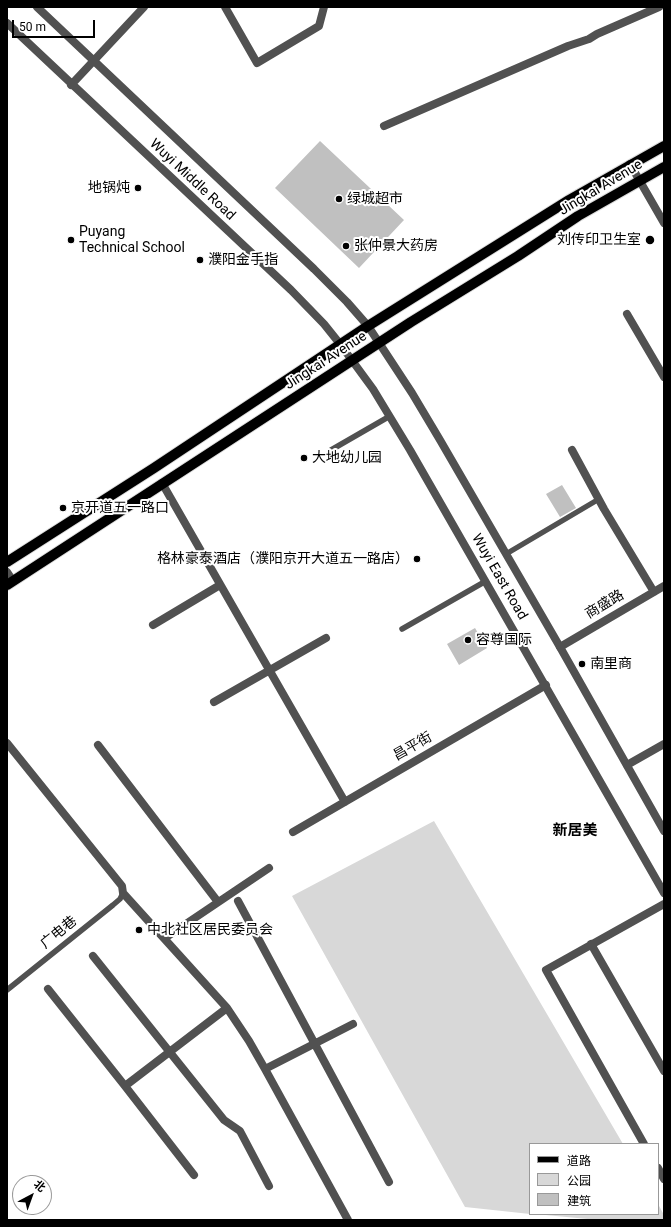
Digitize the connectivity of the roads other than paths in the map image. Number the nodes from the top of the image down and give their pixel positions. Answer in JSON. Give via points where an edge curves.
{"nodes":[{"id":1,"x":38,"y":7,"type":"edge"},
{"id":2,"x":144,"y":7,"type":"edge"},
{"id":3,"x":225,"y":7,"type":"edge"},
{"id":4,"x":324,"y":7,"type":"edge"},
{"id":5,"x":660,"y":7,"type":"edge"},
{"id":6,"x":7,"y":23,"type":"edge"},
{"id":7,"x":94,"y":61,"type":"junction"},
{"id":8,"x":71,"y":85,"type":"junction"},
{"id":9,"x":384,"y":126,"type":"dead end"},
{"id":10,"x":664,"y":146,"type":"edge"},
{"id":11,"x":630,"y":164,"type":"junction"},
{"id":12,"x":664,"y":166,"type":"edge"},
{"id":13,"x":640,"y":181,"type":"junction"},
{"id":14,"x":664,"y":223,"type":"edge"},
{"id":15,"x":627,"y":314,"type":"dead end"},
{"id":16,"x":368,"y":326,"type":"junction"},
{"id":17,"x":380,"y":342,"type":"junction"},
{"id":18,"x":340,"y":344,"type":"junction"},
{"id":19,"x":352,"y":360,"type":"junction"},
{"id":20,"x":664,"y":377,"type":"edge"},
{"id":21,"x":390,"y":416,"type":"junction"},
{"id":22,"x":331,"y":450,"type":"dead end"},
{"id":23,"x":572,"y":450,"type":"dead end"},
{"id":24,"x":162,"y":483,"type":"junction"},
{"id":25,"x":599,"y":499,"type":"junction"},
{"id":26,"x":506,"y":554,"type":"junction"},
{"id":27,"x":7,"y":562,"type":"edge"},
{"id":28,"x":7,"y":572,"type":"edge"},
{"id":29,"x":486,"y":581,"type":"junction"},
{"id":30,"x":10,"y":583,"type":"edge"},
{"id":31,"x":220,"y":585,"type":"junction"},
{"id":32,"x":664,"y":586,"type":"edge"},
{"id":33,"x":654,"y":592,"type":"junction"},
{"id":34,"x":153,"y":625,"type":"dead end"},
{"id":35,"x":402,"y":629,"type":"dead end"},
{"id":36,"x":326,"y":638,"type":"dead end"},
{"id":37,"x":560,"y":647,"type":"junction"},
{"id":38,"x":269,"y":670,"type":"junction"},
{"id":39,"x":546,"y":685,"type":"junction"},
{"id":40,"x":214,"y":702,"type":"dead end"},
{"id":41,"x":7,"y":743,"type":"edge"},
{"id":42,"x":664,"y":744,"type":"edge"},
{"id":43,"x":98,"y":745,"type":"dead end"},
{"id":44,"x":627,"y":765,"type":"junction"},
{"id":45,"x":344,"y":802,"type":"junction"},
{"id":46,"x":664,"y":831,"type":"edge"},
{"id":47,"x":293,"y":832,"type":"dead end"},
{"id":48,"x":269,"y":868,"type":"dead end"},
{"id":49,"x":123,"y":893,"type":"junction"},
{"id":50,"x":664,"y":893,"type":"edge"},
{"id":51,"x":238,"y":901,"type":"dead end"},
{"id":52,"x":218,"y":902,"type":"junction"},
{"id":53,"x":664,"y":904,"type":"edge"},
{"id":54,"x":165,"y":938,"type":"junction"},
{"id":55,"x":592,"y":944,"type":"junction"},
{"id":56,"x":93,"y":956,"type":"dead end"},
{"id":57,"x":48,"y":989,"type":"dead end"},
{"id":58,"x":7,"y":990,"type":"edge"},
{"id":59,"x":227,"y":1008,"type":"junction"},
{"id":60,"x":353,"y":1024,"type":"dead end"},
{"id":61,"x":315,"y":1044,"type":"junction"},
{"id":62,"x":170,"y":1053,"type":"junction"},
{"id":63,"x":265,"y":1069,"type":"junction"},
{"id":64,"x":664,"y":1071,"type":"edge"},
{"id":65,"x":126,"y":1086,"type":"junction"},
{"id":66,"x":643,"y":1143,"type":"edge"},
{"id":67,"x":659,"y":1170,"type":"edge"},
{"id":68,"x":194,"y":1175,"type":"dead end"},
{"id":69,"x":664,"y":1179,"type":"edge"},
{"id":70,"x":389,"y":1182,"type":"dead end"},
{"id":71,"x":269,"y":1186,"type":"dead end"},
{"id":72,"x":348,"y":1220,"type":"edge"}],
"edges":[{"from":1,"to":7,"type":"street","name":"Wuyi Middle Road"},
{"from":2,"to":7,"type":"street"},
{"from":3,"to":4,"type":"street","via":[[257,63],[319,26]]},
{"from":5,"to":9,"type":"street"},
{"from":6,"to":8,"type":"street","name":"Wuyi Middle Road"},
{"from":7,"to":8,"type":"street"},
{"from":7,"to":16,"type":"street","name":"Wuyi Middle Road","via":[[314,269]]},
{"from":8,"to":18,"type":"street","name":"Wuyi Middle Road","via":[[291,290]]},
{"from":10,"to":11,"type":"main road","name":"Jingkai Avenue"},
{"from":11,"to":13,"type":"street"},
{"from":11,"to":16,"type":"main road","name":"Jingkai Avenue"},
{"from":12,"to":13,"type":"main road","name":"Jingkai Avenue"},
{"from":13,"to":14,"type":"street"},
{"from":13,"to":17,"type":"main road","name":"Jingkai Avenue","via":[[578,216]]},
{"from":15,"to":20,"type":"street"},
{"from":16,"to":17,"type":"street","name":"Wuyi Middle Road"},
{"from":16,"to":18,"type":"main road","name":"Jingkai Avenue"},
{"from":17,"to":19,"type":"main road","name":"Jingkai Avenue"},
{"from":17,"to":26,"type":"street","name":"Wuyi East Road"},
{"from":18,"to":19,"type":"street","name":"Wuyi Middle Road"},
{"from":18,"to":27,"type":"main road","name":"Jingkai Avenue"},
{"from":19,"to":21,"type":"street","name":"Wuyi East Road"},
{"from":19,"to":24,"type":"main road","name":"Jingkai Avenue"},
{"from":21,"to":22,"type":"lane"},
{"from":21,"to":29,"type":"street","name":"Wuyi East Road"},
{"from":23,"to":25,"type":"street"},
{"from":24,"to":30,"type":"main road","name":"Jingkai Avenue"},
{"from":24,"to":31,"type":"street"},
{"from":25,"to":26,"type":"lane"},
{"from":25,"to":33,"type":"street"},
{"from":26,"to":37,"type":"street","name":"Wuyi East Road"},
{"from":28,"to":30,"type":"street"},
{"from":29,"to":35,"type":"lane"},
{"from":29,"to":39,"type":"street","name":"Wuyi East Road"},
{"from":31,"to":34,"type":"street"},
{"from":31,"to":38,"type":"street"},
{"from":32,"to":33,"type":"street","name":"商盛路"},
{"from":33,"to":37,"type":"street","name":"商盛路"},
{"from":36,"to":38,"type":"street"},
{"from":37,"to":44,"type":"street","name":"Wuyi East Road"},
{"from":38,"to":40,"type":"street"},
{"from":38,"to":45,"type":"street"},
{"from":39,"to":45,"type":"street","name":"昌平街"},
{"from":39,"to":50,"type":"street","name":"Wuyi East Road"},
{"from":41,"to":49,"type":"street","via":[[122,886]]},
{"from":42,"to":44,"type":"street"},
{"from":43,"to":52,"type":"street"},
{"from":44,"to":46,"type":"street","name":"Wuyi East Road"},
{"from":45,"to":47,"type":"street","name":"昌平街"},
{"from":48,"to":52,"type":"street"},
{"from":49,"to":54,"type":"street"},
{"from":49,"to":58,"type":"lane","name":"广电巷","via":[[113,905]]},
{"from":51,"to":61,"type":"street"},
{"from":52,"to":54,"type":"street"},
{"from":53,"to":55,"type":"street"},
{"from":54,"to":59,"type":"street"},
{"from":55,"to":64,"type":"street"},
{"from":55,"to":66,"type":"street","via":[[546,970]]},
{"from":56,"to":62,"type":"street"},
{"from":57,"to":65,"type":"street"},
{"from":59,"to":62,"type":"street"},
{"from":59,"to":63,"type":"street"},
{"from":60,"to":61,"type":"street"},
{"from":61,"to":63,"type":"street"},
{"from":61,"to":70,"type":"street"},
{"from":62,"to":65,"type":"street"},
{"from":62,"to":71,"type":"street","via":[[224,1120],[240,1131]]},
{"from":63,"to":72,"type":"street"},
{"from":65,"to":68,"type":"street"},
{"from":67,"to":69,"type":"street"}]}
